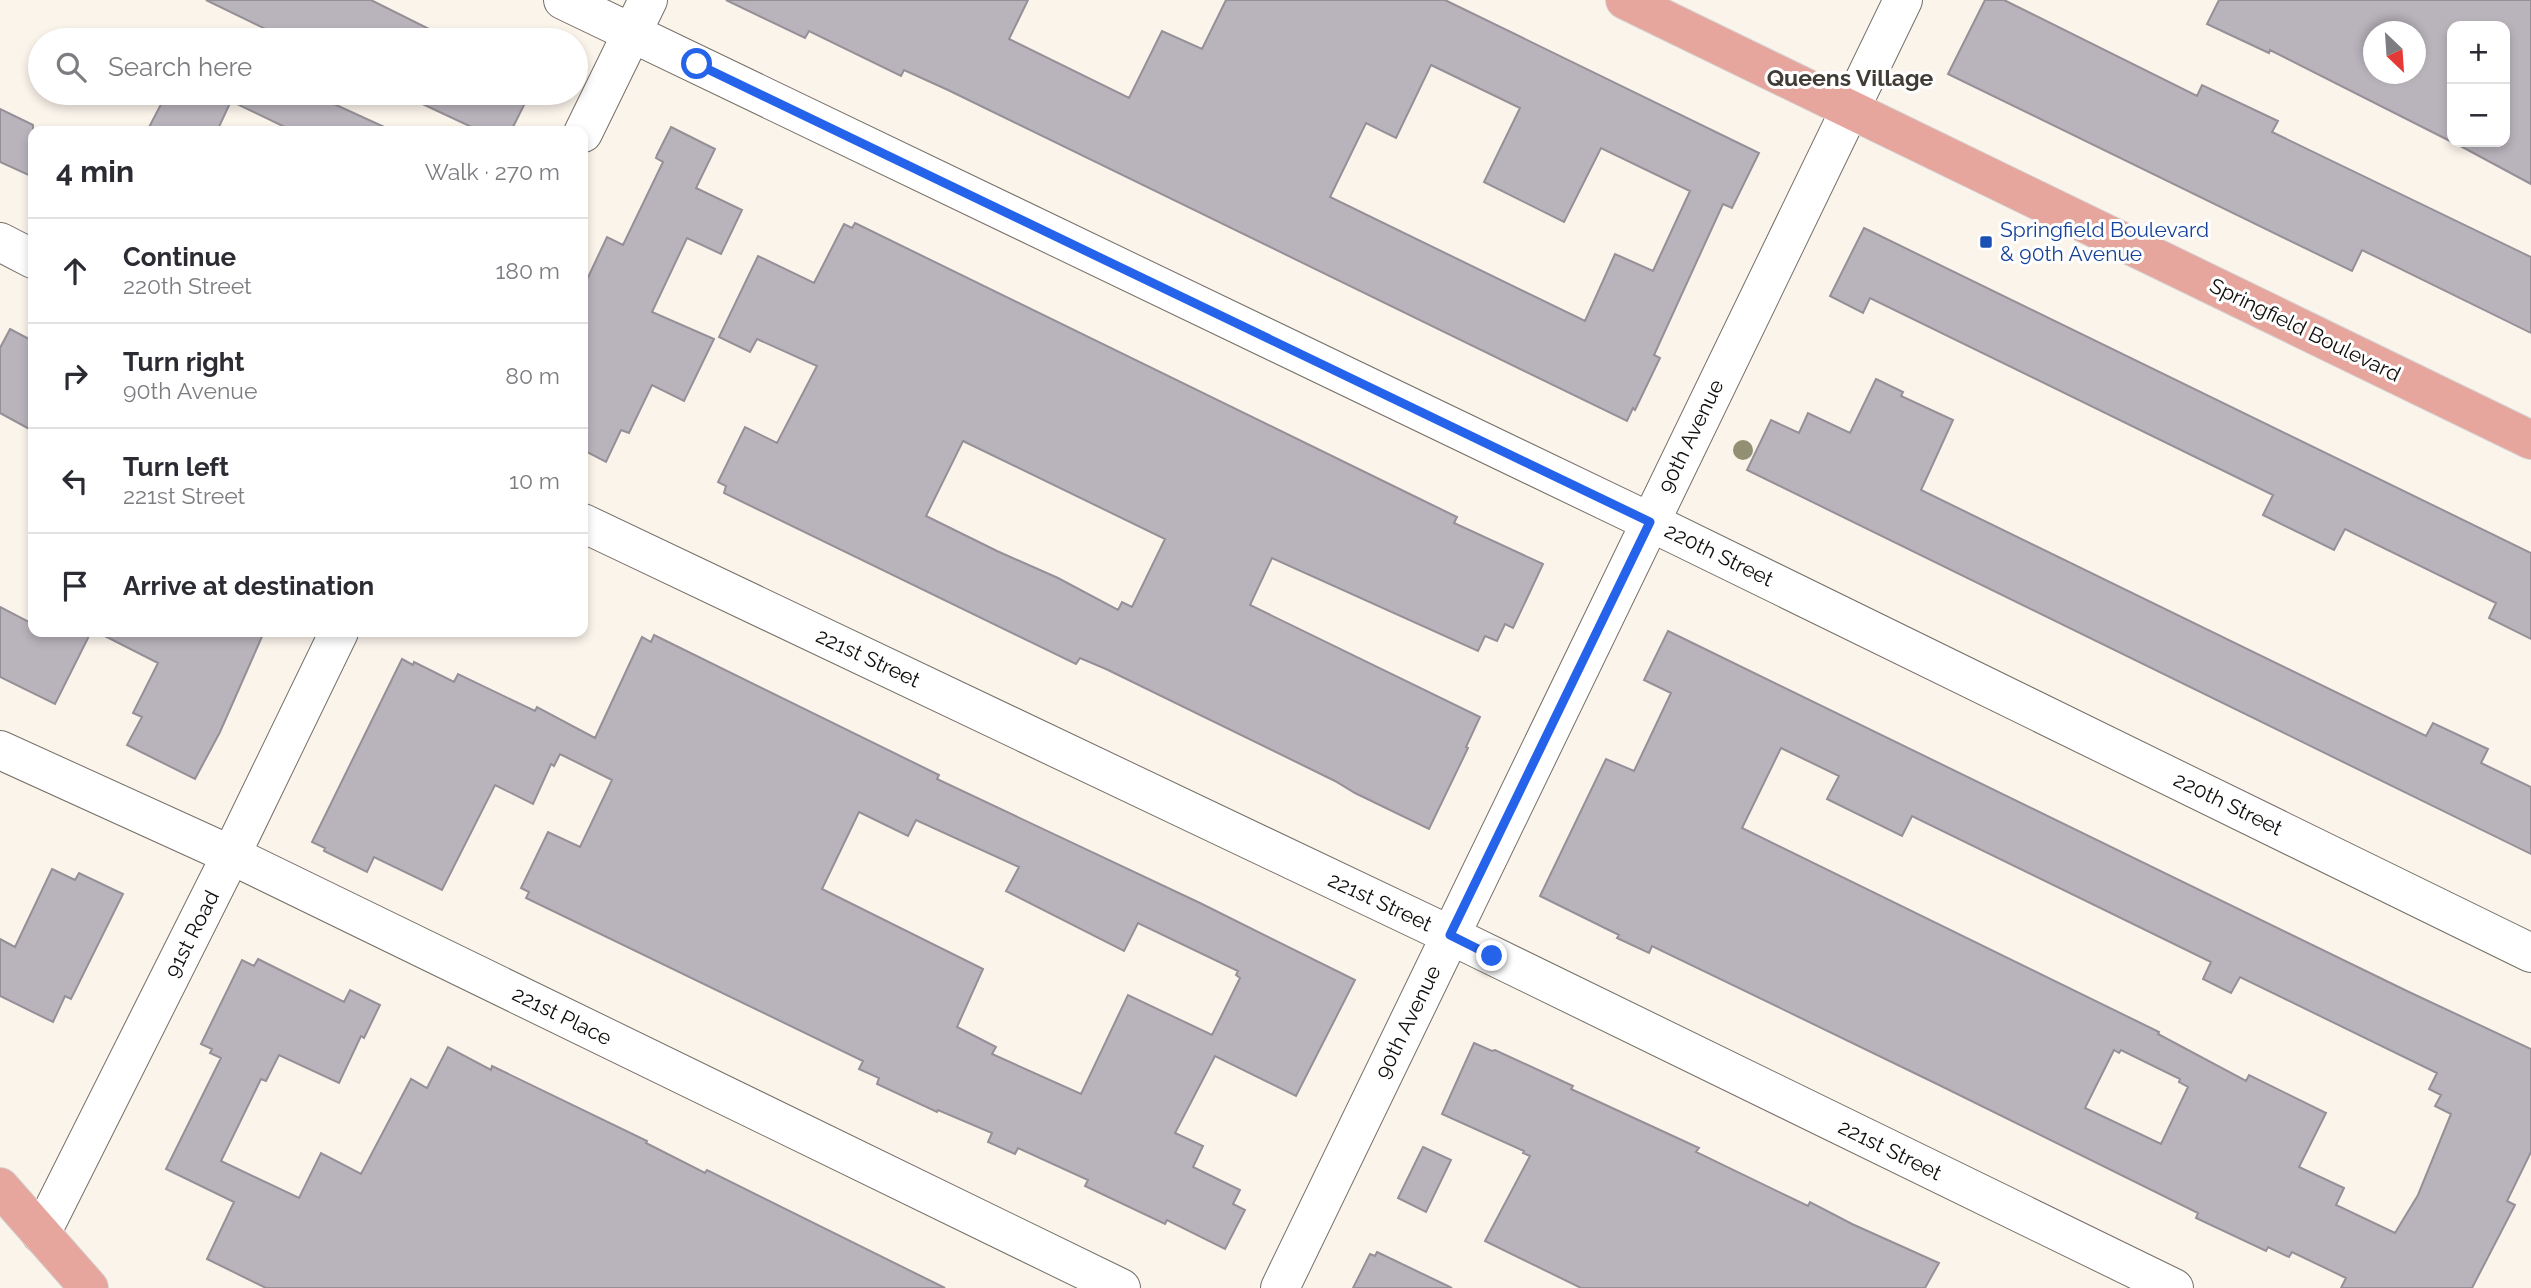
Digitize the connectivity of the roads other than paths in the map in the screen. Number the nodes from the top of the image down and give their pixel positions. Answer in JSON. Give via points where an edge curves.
{"nodes":[{"id":1,"x":563,"y":0,"type":"edge"},
{"id":2,"x":1625,"y":0,"type":"edge"},
{"id":3,"x":1903,"y":0,"type":"edge"},
{"id":4,"x":640,"y":16,"type":"edge"},
{"id":5,"x":1848,"y":109,"type":"junction"},
{"id":6,"x":586,"y":126,"type":"edge"},
{"id":7,"x":0,"y":242,"type":"edge"},
{"id":8,"x":28,"y":256,"type":"edge"},
{"id":9,"x":2531,"y":440,"type":"edge"},
{"id":10,"x":1650,"y":522,"type":"junction"},
{"id":11,"x":588,"y":525,"type":"edge"},
{"id":12,"x":337,"y":637,"type":"edge"},
{"id":13,"x":0,"y":750,"type":"edge"},
{"id":14,"x":231,"y":855,"type":"junction"},
{"id":15,"x":1450,"y":935,"type":"junction"},
{"id":16,"x":2531,"y":953,"type":"edge"},
{"id":17,"x":0,"y":1187,"type":"edge"},
{"id":18,"x":41,"y":1234,"type":"junction"},
{"id":19,"x":89,"y":1288,"type":"edge"},
{"id":20,"x":1121,"y":1288,"type":"edge"},
{"id":21,"x":1280,"y":1288,"type":"edge"},
{"id":22,"x":2174,"y":1288,"type":"edge"}],
"edges":[{"from":1,"to":4,"type":"street","name":"220th Street"},
{"from":2,"to":5,"type":"main road","name":"Springfield Boulevard"},
{"from":3,"to":5,"type":"street","name":"90th Avenue"},
{"from":4,"to":6,"type":"street"},
{"from":4,"to":10,"type":"street","name":"220th Street"},
{"from":5,"to":9,"type":"main road","name":"Springfield Boulevard"},
{"from":5,"to":10,"type":"street","name":"90th Avenue"},
{"from":7,"to":8,"type":"street"},
{"from":10,"to":15,"type":"street","name":"90th Avenue"},
{"from":10,"to":16,"type":"street","name":"220th Street"},
{"from":11,"to":15,"type":"street","name":"221st Street"},
{"from":12,"to":14,"type":"street","name":"91st Road"},
{"from":13,"to":14,"type":"street","name":"221st Place"},
{"from":14,"to":18,"type":"street","name":"91st Road"},
{"from":14,"to":20,"type":"street","name":"221st Place"},
{"from":15,"to":21,"type":"street","name":"90th Avenue"},
{"from":15,"to":22,"type":"street","name":"221st Street"},
{"from":17,"to":18,"type":"main road"},
{"from":18,"to":19,"type":"main road"}]}
